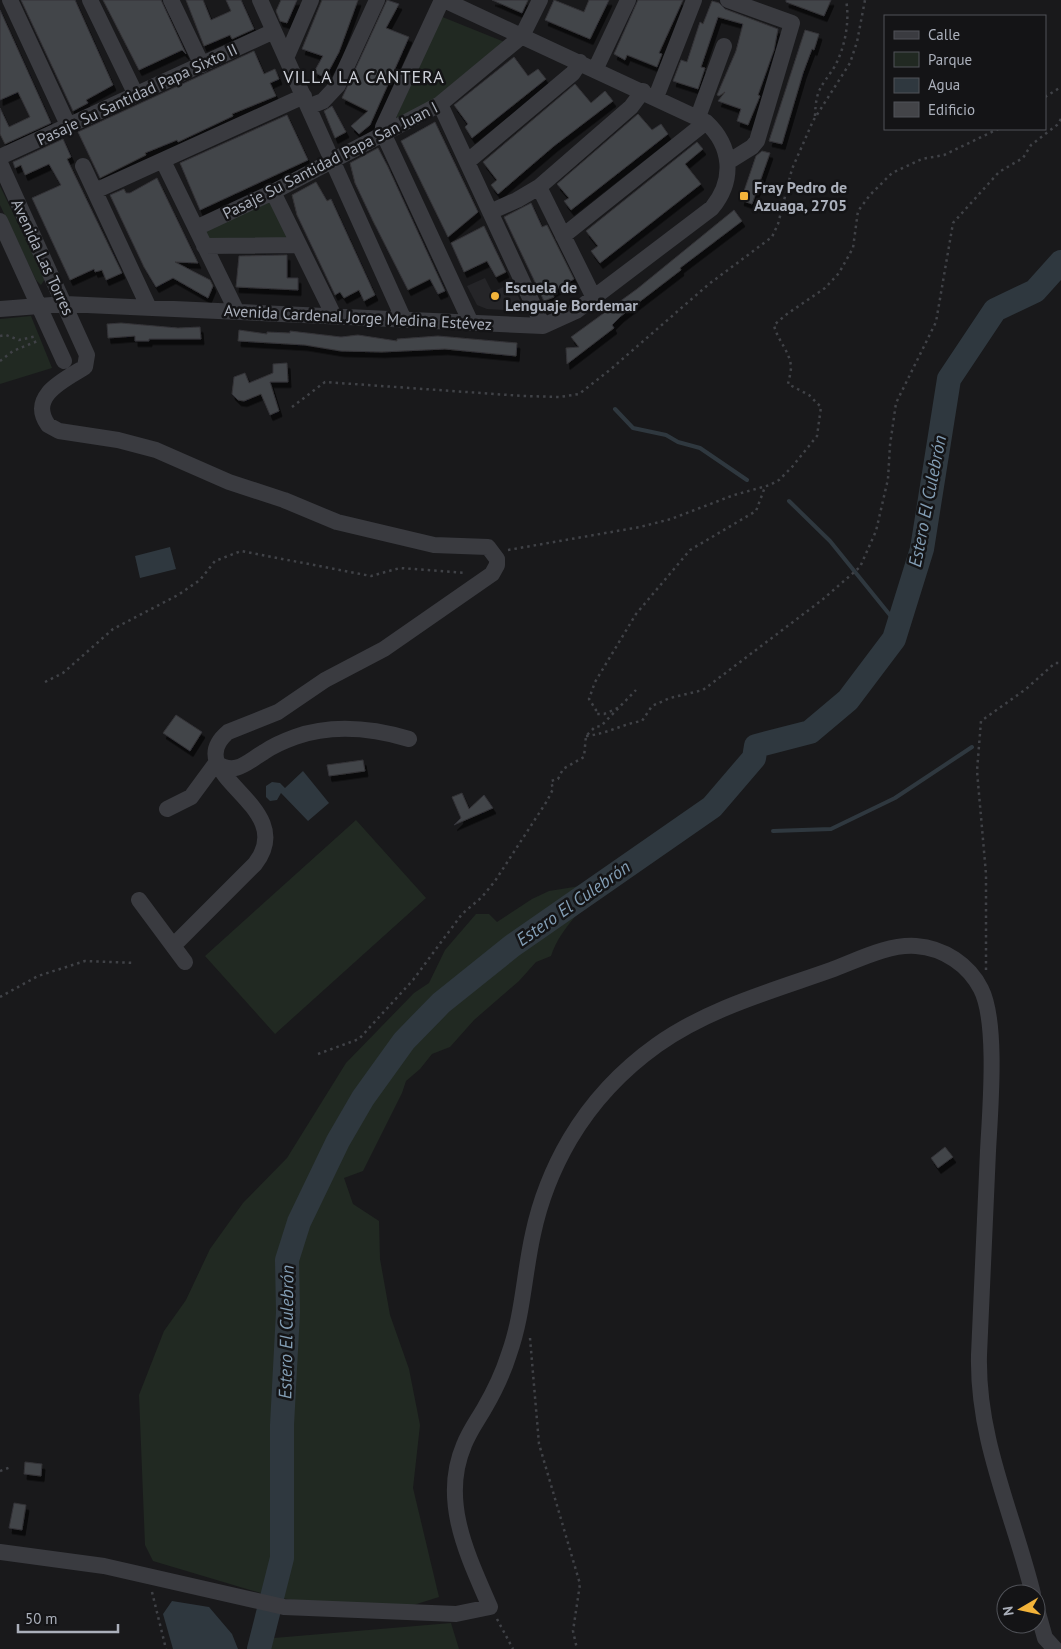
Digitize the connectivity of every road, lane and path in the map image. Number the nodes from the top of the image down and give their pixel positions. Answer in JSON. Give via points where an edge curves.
{"nodes":[{"id":1,"x":10,"y":0,"type":"edge"},
{"id":2,"x":90,"y":0,"type":"edge"},
{"id":3,"x":171,"y":0,"type":"edge"},
{"id":4,"x":260,"y":0,"type":"edge"},
{"id":5,"x":311,"y":0,"type":"edge"},
{"id":6,"x":377,"y":0,"type":"edge"},
{"id":7,"x":443,"y":0,"type":"edge"},
{"id":8,"x":540,"y":0,"type":"edge"},
{"id":9,"x":628,"y":0,"type":"edge"},
{"id":10,"x":694,"y":0,"type":"edge"},
{"id":11,"x":728,"y":0,"type":"edge"},
{"id":12,"x":846,"y":0,"type":"edge"},
{"id":13,"x":865,"y":0,"type":"edge"},
{"id":14,"x":466,"y":5,"type":"edge"},
{"id":15,"x":274,"y":31,"type":"junction"},
{"id":16,"x":522,"y":36,"type":"junction"},
{"id":17,"x":724,"y":46,"type":"dead end"},
{"id":18,"x":286,"y":58,"type":"junction"},
{"id":19,"x":580,"y":62,"type":"junction"},
{"id":20,"x":202,"y":65,"type":"junction"},
{"id":21,"x":595,"y":70,"type":"junction"},
{"id":22,"x":1061,"y":87,"type":"edge"},
{"id":23,"x":136,"y":94,"type":"junction"},
{"id":24,"x":649,"y":94,"type":"junction"},
{"id":25,"x":1046,"y":96,"type":"edge"},
{"id":26,"x":306,"y":102,"type":"junction"},
{"id":27,"x":440,"y":104,"type":"junction"},
{"id":28,"x":815,"y":118,"type":"junction"},
{"id":29,"x":702,"y":119,"type":"junction"},
{"id":30,"x":1061,"y":119,"type":"edge"},
{"id":31,"x":68,"y":125,"type":"junction"},
{"id":32,"x":996,"y":130,"type":"edge"},
{"id":33,"x":384,"y":135,"type":"junction"},
{"id":34,"x":0,"y":157,"type":"edge"},
{"id":35,"x":162,"y":161,"type":"junction"},
{"id":36,"x":333,"y":161,"type":"junction"},
{"id":37,"x":467,"y":162,"type":"junction"},
{"id":38,"x":728,"y":162,"type":"junction"},
{"id":39,"x":0,"y":163,"type":"edge"},
{"id":40,"x":84,"y":166,"type":"dead end"},
{"id":41,"x":539,"y":187,"type":"junction"},
{"id":42,"x":95,"y":191,"type":"junction"},
{"id":43,"x":273,"y":192,"type":"junction"},
{"id":44,"x":490,"y":212,"type":"junction"},
{"id":45,"x":0,"y":221,"type":"edge"},
{"id":46,"x":196,"y":228,"type":"junction"},
{"id":47,"x":563,"y":236,"type":"junction"},
{"id":48,"x":298,"y":245,"type":"junction"},
{"id":49,"x":204,"y":246,"type":"junction"},
{"id":50,"x":594,"y":298,"type":"junction"},
{"id":51,"x":65,"y":304,"type":"junction"},
{"id":52,"x":38,"y":305,"type":"junction"},
{"id":53,"x":149,"y":308,"type":"junction"},
{"id":54,"x":0,"y":309,"type":"edge"},
{"id":55,"x":237,"y":312,"type":"junction"},
{"id":56,"x":334,"y":316,"type":"junction"},
{"id":57,"x":404,"y":320,"type":"junction"},
{"id":58,"x":471,"y":323,"type":"junction"},
{"id":59,"x":543,"y":326,"type":"junction"},
{"id":60,"x":51,"y":332,"type":"junction"},
{"id":61,"x":0,"y":336,"type":"edge"},
{"id":62,"x":64,"y":361,"type":"dead end"},
{"id":63,"x":0,"y":362,"type":"edge"},
{"id":64,"x":292,"y":407,"type":"dead end"},
{"id":65,"x":765,"y":487,"type":"junction"},
{"id":66,"x":495,"y":554,"type":"junction"},
{"id":67,"x":475,"y":574,"type":"dead end"},
{"id":68,"x":1061,"y":663,"type":"edge"},
{"id":69,"x":45,"y":682,"type":"dead end"},
{"id":70,"x":636,"y":690,"type":"dead end"},
{"id":71,"x":618,"y":708,"type":"junction"},
{"id":72,"x":586,"y":736,"type":"junction"},
{"id":73,"x":409,"y":739,"type":"dead end"},
{"id":74,"x":216,"y":763,"type":"junction"},
{"id":75,"x":167,"y":809,"type":"dead end"},
{"id":76,"x":139,"y":900,"type":"dead end"},
{"id":77,"x":173,"y":946,"type":"junction"},
{"id":78,"x":185,"y":962,"type":"dead end"},
{"id":79,"x":135,"y":963,"type":"dead end"},
{"id":80,"x":986,"y":973,"type":"dead end"},
{"id":81,"x":0,"y":997,"type":"edge"},
{"id":82,"x":318,"y":1054,"type":"dead end"},
{"id":83,"x":530,"y":1330,"type":"dead end"},
{"id":84,"x":11,"y":1467,"type":"dead end"},
{"id":85,"x":0,"y":1471,"type":"edge"},
{"id":86,"x":0,"y":1552,"type":"edge"},
{"id":87,"x":148,"y":1575,"type":"junction"},
{"id":88,"x":1030,"y":1584,"type":"edge"},
{"id":89,"x":490,"y":1607,"type":"junction"},
{"id":90,"x":1044,"y":1634,"type":"edge"},
{"id":91,"x":166,"y":1649,"type":"edge"},
{"id":92,"x":513,"y":1649,"type":"edge"},
{"id":93,"x":577,"y":1649,"type":"edge"},
{"id":94,"x":1055,"y":1649,"type":"edge"}],
"edges":[{"from":1,"to":31,"type":"street"},
{"from":2,"to":23,"type":"street"},
{"from":3,"to":20,"type":"street"},
{"from":4,"to":15,"type":"street"},
{"from":5,"to":18,"type":"street"},
{"from":6,"to":26,"type":"street","via":[[338,85],[329,96]]},
{"from":7,"to":14,"type":"street"},
{"from":7,"to":33,"type":"street","via":[[383,127]]},
{"from":8,"to":16,"type":"street","name":"Pasaje Su Santidad Papa San Juan I"},
{"from":9,"to":21,"type":"street"},
{"from":10,"to":24,"type":"street"},
{"from":11,"to":38,"type":"street","via":[[792,23],[757,141]]},
{"from":12,"to":28,"type":"path","via":[[842,49],[819,88]]},
{"from":13,"to":28,"type":"path","via":[[850,63]]},
{"from":14,"to":16,"type":"street"},
{"from":15,"to":18,"type":"street"},
{"from":15,"to":20,"type":"street","name":"Pasaje Su Santidad Papa Sixto II"},
{"from":16,"to":19,"type":"street"},
{"from":16,"to":27,"type":"street","name":"Pasaje Su Santidad Papa San Juan I"},
{"from":17,"to":29,"type":"street"},
{"from":18,"to":26,"type":"street"},
{"from":19,"to":21,"type":"street"},
{"from":19,"to":37,"type":"street","via":[[573,73]]},
{"from":20,"to":23,"type":"street","name":"Pasaje Su Santidad Papa Sixto II"},
{"from":21,"to":24,"type":"street"},
{"from":22,"to":25,"type":"path"},
{"from":23,"to":31,"type":"street","name":"Pasaje Su Santidad Papa Sixto II"},
{"from":24,"to":29,"type":"street"},
{"from":24,"to":41,"type":"street"},
{"from":26,"to":35,"type":"street"},
{"from":26,"to":36,"type":"street"},
{"from":27,"to":33,"type":"street","name":"Pasaje Su Santidad Papa San Juan I"},
{"from":27,"to":37,"type":"street"},
{"from":28,"to":64,"type":"path","via":[[792,169],[772,236],[709,284],[579,394],[523,396],[325,382]]},
{"from":29,"to":38,"type":"street","via":[[718,136]]},
{"from":29,"to":47,"type":"street"},
{"from":30,"to":72,"type":"path","via":[[1031,145],[1023,158],[999,172],[953,222],[936,322],[896,404],[888,479],[876,532],[860,567],[822,600],[703,690],[652,706],[642,721],[628,723],[605,734]]},
{"from":31,"to":34,"type":"street","name":"Pasaje Su Santidad Papa Sixto II"},
{"from":32,"to":65,"type":"path","via":[[944,155],[922,159],[892,174],[858,211],[853,248],[839,273],[825,288],[774,325],[791,367],[788,384],[809,395],[821,407],[817,436],[779,480]]},
{"from":33,"to":36,"type":"street","name":"Pasaje Su Santidad Papa San Juan I"},
{"from":33,"to":58,"type":"street"},
{"from":35,"to":42,"type":"street"},
{"from":35,"to":46,"type":"street"},
{"from":36,"to":43,"type":"street","name":"Pasaje Su Santidad Papa San Juan I"},
{"from":36,"to":57,"type":"street"},
{"from":37,"to":44,"type":"street"},
{"from":38,"to":50,"type":"street","name":"Avenida Cardenal Jorge Medina Estévez","via":[[723,191],[712,208]]},
{"from":39,"to":51,"type":"street","name":"Avenida Las Torres"},
{"from":40,"to":42,"type":"street"},
{"from":41,"to":44,"type":"street"},
{"from":41,"to":47,"type":"street"},
{"from":42,"to":53,"type":"street"},
{"from":43,"to":46,"type":"street","name":"Pasaje Su Santidad Papa San Juan I"},
{"from":43,"to":48,"type":"street"},
{"from":44,"to":59,"type":"street"},
{"from":45,"to":52,"type":"street","name":"Avenida Las Torres"},
{"from":46,"to":49,"type":"street"},
{"from":47,"to":50,"type":"street"},
{"from":48,"to":49,"type":"street"},
{"from":48,"to":56,"type":"street"},
{"from":49,"to":55,"type":"street"},
{"from":50,"to":59,"type":"street","name":"Avenida Cardenal Jorge Medina Estévez","via":[[566,317]]},
{"from":51,"to":52,"type":"street","name":"Avenida Cardenal Jorge Medina Estévez"},
{"from":51,"to":53,"type":"street","name":"Avenida Cardenal Jorge Medina Estévez"},
{"from":51,"to":66,"type":"street","name":"Avenida Las Torres","via":[[87,359],[85,367],[50,390],[43,400],[44,419],[53,429],[156,450],[229,482],[337,522],[434,545],[483,545]]},
{"from":52,"to":54,"type":"street","name":"Avenida Cardenal Jorge Medina Estévez"},
{"from":52,"to":60,"type":"street","name":"Avenida Las Torres"},
{"from":53,"to":55,"type":"street","name":"Avenida Cardenal Jorge Medina Estévez"},
{"from":55,"to":56,"type":"street","name":"Avenida Cardenal Jorge Medina Estévez"},
{"from":56,"to":57,"type":"street","name":"Avenida Cardenal Jorge Medina Estévez"},
{"from":57,"to":58,"type":"street","name":"Avenida Cardenal Jorge Medina Estévez"},
{"from":58,"to":59,"type":"street","name":"Avenida Cardenal Jorge Medina Estévez"},
{"from":60,"to":61,"type":"path","via":[[24,340],[4,334]]},
{"from":60,"to":62,"type":"street","name":"Avenida Las Torres"},
{"from":60,"to":63,"type":"path","via":[[36,343],[13,351]]},
{"from":65,"to":66,"type":"path","via":[[640,527],[522,546]]},
{"from":65,"to":71,"type":"path","via":[[756,511],[690,550],[636,614],[590,696],[596,714]]},
{"from":66,"to":74,"type":"street","via":[[497,564],[492,574],[384,649],[325,680],[278,712],[222,736],[216,748]]},
{"from":67,"to":69,"type":"path","via":[[400,568],[371,576],[241,551],[215,560],[200,580],[113,629],[63,673]]},
{"from":68,"to":80,"type":"path","via":[[1055,663],[981,722],[977,771],[986,874]]},
{"from":70,"to":71,"type":"path"},
{"from":71,"to":72,"type":"path"},
{"from":72,"to":82,"type":"path","via":[[584,757],[563,769],[558,779],[551,781],[553,789],[547,801],[494,882],[462,914],[413,980],[359,1039]]},
{"from":73,"to":74,"type":"street","via":[[372,730],[334,729],[281,742],[240,768],[228,769]]},
{"from":74,"to":75,"type":"street","via":[[192,797]]},
{"from":74,"to":77,"type":"street","via":[[224,777],[258,814],[263,824],[264,848],[255,864]]},
{"from":76,"to":77,"type":"street"},
{"from":77,"to":78,"type":"street"},
{"from":79,"to":81,"type":"path","via":[[85,961],[38,976]]},
{"from":83,"to":93,"type":"path","via":[[538,1444],[580,1584],[573,1631]]},
{"from":84,"to":85,"type":"path"},
{"from":86,"to":87,"type":"street"},
{"from":87,"to":89,"type":"street","via":[[284,1607],[456,1614]]},
{"from":87,"to":91,"type":"path"},
{"from":88,"to":89,"type":"street","via":[[987,1440],[980,1398],[979,1355],[991,1087],[988,1008],[977,982],[958,961],[938,951],[906,946],[885,950],[722,1009],[677,1032],[617,1079],[570,1139],[539,1208],[522,1307],[510,1352],[492,1396],[464,1444],[456,1470],[454,1497],[458,1522]]},
{"from":89,"to":92,"type":"path"},
{"from":90,"to":94,"type":"street"}]}
